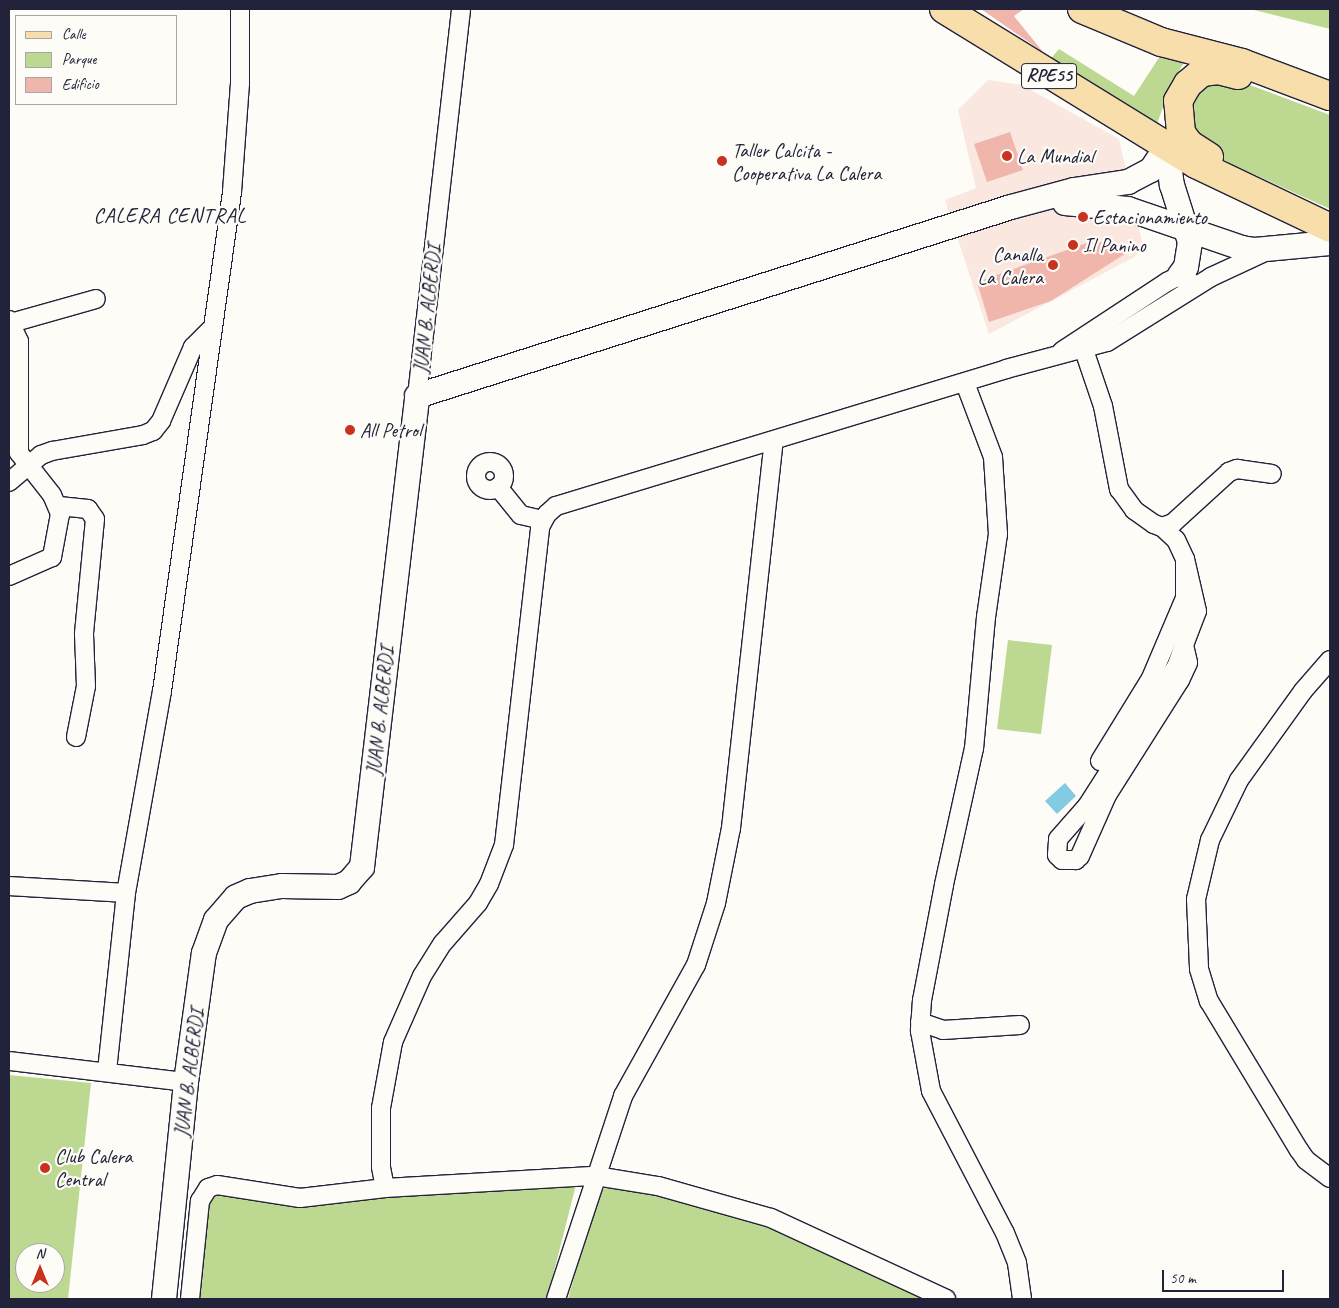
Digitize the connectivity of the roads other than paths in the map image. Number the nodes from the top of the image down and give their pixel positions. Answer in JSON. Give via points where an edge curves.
{"nodes":[{"id":1,"x":240,"y":9,"type":"edge"},
{"id":2,"x":461,"y":9,"type":"edge"},
{"id":3,"x":944,"y":9,"type":"edge"},
{"id":4,"x":1082,"y":9,"type":"edge"},
{"id":5,"x":1271,"y":73,"type":"junction"},
{"id":6,"x":1330,"y":96,"type":"edge"},
{"id":7,"x":1178,"y":101,"type":"junction"},
{"id":8,"x":1162,"y":143,"type":"junction"},
{"id":9,"x":1227,"y":180,"type":"junction"},
{"id":10,"x":1034,"y":202,"type":"junction"},
{"id":11,"x":1330,"y":228,"type":"edge"},
{"id":12,"x":1186,"y":230,"type":"junction"},
{"id":13,"x":1330,"y":243,"type":"edge"},
{"id":14,"x":1271,"y":249,"type":"junction"},
{"id":15,"x":1189,"y":280,"type":"junction"},
{"id":16,"x":96,"y":299,"type":"dead end"},
{"id":17,"x":10,"y":321,"type":"edge"},
{"id":18,"x":211,"y":329,"type":"junction"},
{"id":19,"x":1084,"y":350,"type":"junction"},
{"id":20,"x":1055,"y":356,"type":"junction"},
{"id":21,"x":965,"y":383,"type":"junction"},
{"id":22,"x":417,"y":396,"type":"junction"},
{"id":23,"x":774,"y":441,"type":"junction"},
{"id":24,"x":29,"y":468,"type":"junction"},
{"id":25,"x":1272,"y":474,"type":"dead end"},
{"id":26,"x":9,"y":482,"type":"edge"},
{"id":27,"x":498,"y":487,"type":"dead end"},
{"id":28,"x":59,"y":506,"type":"junction"},
{"id":29,"x":542,"y":520,"type":"junction"},
{"id":30,"x":1162,"y":527,"type":"junction"},
{"id":31,"x":1185,"y":559,"type":"junction"},
{"id":32,"x":9,"y":576,"type":"edge"},
{"id":33,"x":1184,"y":645,"type":"junction"},
{"id":34,"x":1330,"y":660,"type":"edge"},
{"id":35,"x":76,"y":737,"type":"dead end"},
{"id":36,"x":1100,"y":760,"type":"dead end"},
{"id":37,"x":9,"y":886,"type":"edge"},
{"id":38,"x":126,"y":892,"type":"junction"},
{"id":39,"x":920,"y":1022,"type":"junction"},
{"id":40,"x":1020,"y":1024,"type":"dead end"},
{"id":41,"x":9,"y":1061,"type":"edge"},
{"id":42,"x":106,"y":1071,"type":"junction"},
{"id":43,"x":186,"y":1082,"type":"junction"},
{"id":44,"x":596,"y":1176,"type":"junction"},
{"id":45,"x":1330,"y":1178,"type":"edge"},
{"id":46,"x":385,"y":1188,"type":"junction"},
{"id":47,"x":164,"y":1299,"type":"edge"},
{"id":48,"x":190,"y":1299,"type":"edge"},
{"id":49,"x":556,"y":1299,"type":"edge"},
{"id":50,"x":946,"y":1299,"type":"edge"},
{"id":51,"x":1022,"y":1299,"type":"edge"}],
"edges":[{"from":1,"to":18,"type":"street","via":[[237,146]]},
{"from":2,"to":22,"type":"street","name":"JUAN B. ALBERDI"},
{"from":3,"to":8,"type":"main road","number":"RPE55"},
{"from":4,"to":5,"type":"main road","via":[[1161,42]]},
{"from":5,"to":6,"type":"main road"},
{"from":5,"to":7,"type":"main road","via":[[1247,77],[1218,70],[1202,72],[1188,84]]},
{"from":7,"to":8,"type":"main road"},
{"from":7,"to":9,"type":"main road","via":[[1178,124],[1185,139],[1213,159]]},
{"from":8,"to":9,"type":"main road","number":"RPE55"},
{"from":8,"to":10,"type":"street","via":[[1159,162],[1138,179],[1074,190]]},
{"from":8,"to":12,"type":"street"},
{"from":9,"to":11,"type":"main road","number":"RPE55"},
{"from":10,"to":12,"type":"street","via":[[1114,206],[1147,214]]},
{"from":10,"to":22,"type":"street","via":[[687,308],[567,350]]},
{"from":12,"to":14,"type":"street","via":[[1242,248]]},
{"from":12,"to":15,"type":"street","via":[[1191,250]]},
{"from":13,"to":14,"type":"street"},
{"from":14,"to":15,"type":"street"},
{"from":15,"to":19,"type":"street","via":[[1107,342]]},
{"from":15,"to":20,"type":"street"},
{"from":16,"to":17,"type":"street"},
{"from":17,"to":24,"type":"street","via":[[19,341],[19,453]]},
{"from":18,"to":24,"type":"street","via":[[193,347],[161,421],[153,431],[52,450],[41,455]]},
{"from":18,"to":38,"type":"street","via":[[162,691]]},
{"from":19,"to":20,"type":"street"},
{"from":19,"to":30,"type":"street","via":[[1103,406],[1123,499],[1134,510]]},
{"from":20,"to":21,"type":"street"},
{"from":21,"to":23,"type":"street"},
{"from":21,"to":39,"type":"street","via":[[993,456],[998,534],[986,617],[974,748],[940,904]]},
{"from":22,"to":43,"type":"street","name":"JUAN B. ALBERDI","via":[[362,868],[349,882],[338,886],[265,887],[236,897],[225,907],[216,920],[204,953]]},
{"from":23,"to":29,"type":"street","via":[[556,506]]},
{"from":23,"to":44,"type":"street","via":[[731,828],[716,903],[696,966],[623,1096]]},
{"from":24,"to":26,"type":"street"},
{"from":24,"to":28,"type":"street"},
{"from":25,"to":30,"type":"street","via":[[1237,469],[1229,472],[1173,524]]},
{"from":27,"to":29,"type":"street","via":[[521,515]]},
{"from":28,"to":32,"type":"street","via":[[52,558]]},
{"from":28,"to":35,"type":"street","via":[[88,509],[95,519],[84,634],[86,686]]},
{"from":29,"to":46,"type":"street","via":[[504,846],[478,903],[443,943],[422,976],[393,1042],[381,1108]]},
{"from":30,"to":31,"type":"street","via":[[1176,540]]},
{"from":31,"to":33,"type":"street","via":[[1196,611]]},
{"from":31,"to":36,"type":"street","via":[[1185,598],[1162,655]]},
{"from":33,"to":33,"type":"street","via":[[1168,680],[1098,790],[1058,839],[1057,855],[1062,860],[1076,860],[1080,856],[1107,795],[1180,680],[1188,663]]},
{"from":34,"to":45,"type":"street","via":[[1303,691],[1239,780],[1210,840],[1196,899],[1199,969],[1209,1001],[1299,1150],[1306,1160]]},
{"from":37,"to":38,"type":"street"},
{"from":38,"to":42,"type":"street"},
{"from":39,"to":40,"type":"street","via":[[943,1030]]},
{"from":39,"to":51,"type":"street","via":[[930,1091],[1012,1249]]},
{"from":41,"to":42,"type":"street"},
{"from":42,"to":43,"type":"street"},
{"from":43,"to":47,"type":"street","name":"JUAN B. ALBERDI"},
{"from":44,"to":46,"type":"street"},
{"from":44,"to":49,"type":"street"},
{"from":44,"to":50,"type":"street","via":[[658,1186],[771,1218]]},
{"from":46,"to":48,"type":"street","via":[[300,1198],[217,1185],[208,1188],[200,1201]]}]}
